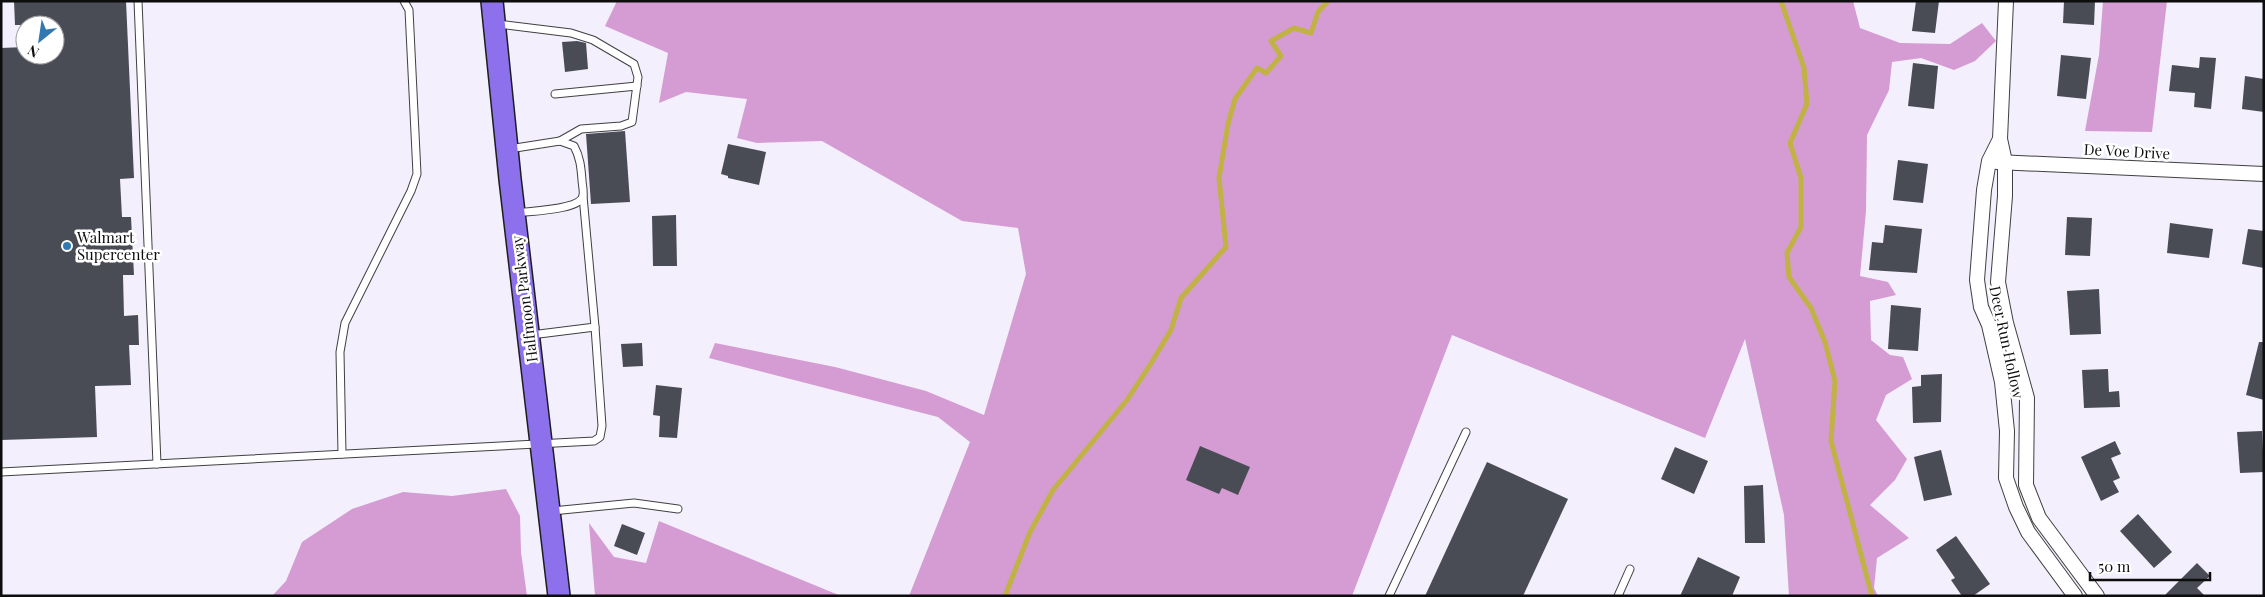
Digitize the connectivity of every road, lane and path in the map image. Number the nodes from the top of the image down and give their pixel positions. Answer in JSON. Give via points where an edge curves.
{"nodes":[{"id":1,"x":138,"y":1,"type":"edge"},
{"id":2,"x":404,"y":1,"type":"edge"},
{"id":3,"x":492,"y":1,"type":"edge"},
{"id":4,"x":2006,"y":1,"type":"edge"},
{"id":5,"x":495,"y":24,"type":"junction"},
{"id":6,"x":637,"y":86,"type":"junction"},
{"id":7,"x":555,"y":94,"type":"dead end"},
{"id":8,"x":2000,"y":139,"type":"junction"},
{"id":9,"x":560,"y":141,"type":"junction"},
{"id":10,"x":507,"y":149,"type":"junction"},
{"id":11,"x":1989,"y":162,"type":"junction"},
{"id":12,"x":2005,"y":162,"type":"junction"},
{"id":13,"x":2264,"y":174,"type":"edge"},
{"id":14,"x":583,"y":196,"type":"junction"},
{"id":15,"x":514,"y":213,"type":"junction"},
{"id":16,"x":2006,"y":323,"type":"junction"},
{"id":17,"x":1989,"y":325,"type":"junction"},
{"id":18,"x":595,"y":327,"type":"junction"},
{"id":19,"x":528,"y":335,"type":"junction"},
{"id":20,"x":1466,"y":432,"type":"dead end"},
{"id":21,"x":541,"y":443,"type":"junction"},
{"id":22,"x":342,"y":454,"type":"junction"},
{"id":23,"x":157,"y":464,"type":"junction"},
{"id":24,"x":1,"y":472,"type":"edge"},
{"id":25,"x":2032,"y":498,"type":"junction"},
{"id":26,"x":2016,"y":507,"type":"junction"},
{"id":27,"x":678,"y":509,"type":"dead end"},
{"id":28,"x":549,"y":512,"type":"junction"},
{"id":29,"x":1630,"y":569,"type":"dead end"},
{"id":30,"x":558,"y":596,"type":"edge"},
{"id":31,"x":1390,"y":596,"type":"edge"},
{"id":32,"x":1618,"y":596,"type":"edge"},
{"id":33,"x":2075,"y":596,"type":"edge"},
{"id":34,"x":2097,"y":596,"type":"edge"}],
"edges":[{"from":1,"to":23,"type":"lane"},
{"from":2,"to":22,"type":"lane","via":[[409,10],[416,174],[411,191],[345,323],[340,352]]},
{"from":3,"to":5,"type":"main road","name":"Halfmoon Parkway"},
{"from":4,"to":8,"type":"street","name":"Deer Run Hollow"},
{"from":5,"to":6,"type":"lane","via":[[571,33],[593,40],[634,64]]},
{"from":5,"to":10,"type":"main road","name":"Halfmoon Parkway"},
{"from":6,"to":7,"type":"lane"},
{"from":6,"to":9,"type":"lane","via":[[632,122],[622,126],[582,129]]},
{"from":8,"to":11,"type":"street","name":"Deer Run Hollow"},
{"from":8,"to":12,"type":"street","name":"Deer Run Hollow"},
{"from":9,"to":10,"type":"lane"},
{"from":9,"to":14,"type":"lane","via":[[574,146],[580,156]]},
{"from":10,"to":15,"type":"main road","name":"Halfmoon Parkway"},
{"from":11,"to":12,"type":"street","name":"De Voe Drive"},
{"from":11,"to":17,"type":"street","name":"Deer Run Hollow","via":[[1977,280],[1981,307]]},
{"from":12,"to":13,"type":"street","name":"De Voe Drive"},
{"from":12,"to":16,"type":"street","name":"Deer Run Hollow","via":[[1998,282]]},
{"from":14,"to":15,"type":"lane","via":[[574,206]]},
{"from":14,"to":18,"type":"lane"},
{"from":15,"to":19,"type":"main road","name":"Halfmoon Parkway"},
{"from":16,"to":17,"type":"street"},
{"from":16,"to":25,"type":"street","name":"Deer Run Hollow","via":[[2027,398],[2026,485]]},
{"from":17,"to":26,"type":"street","name":"Deer Run Hollow","via":[[2003,392],[2007,432],[2006,478]]},
{"from":18,"to":19,"type":"lane"},
{"from":18,"to":21,"type":"lane","via":[[601,433],[594,441]]},
{"from":19,"to":21,"type":"main road","name":"Halfmoon Parkway"},
{"from":20,"to":31,"type":"lane"},
{"from":21,"to":22,"type":"lane"},
{"from":21,"to":28,"type":"main road","name":"Halfmoon Parkway"},
{"from":22,"to":23,"type":"lane"},
{"from":23,"to":24,"type":"lane"},
{"from":25,"to":26,"type":"street"},
{"from":25,"to":34,"type":"street","name":"Deer Run Hollow","via":[[2039,518]]},
{"from":26,"to":33,"type":"street","name":"Deer Run Hollow","via":[[2028,532]]},
{"from":27,"to":28,"type":"lane","via":[[634,503]]},
{"from":28,"to":30,"type":"main road","name":"Halfmoon Parkway"},
{"from":29,"to":32,"type":"lane"}]}
